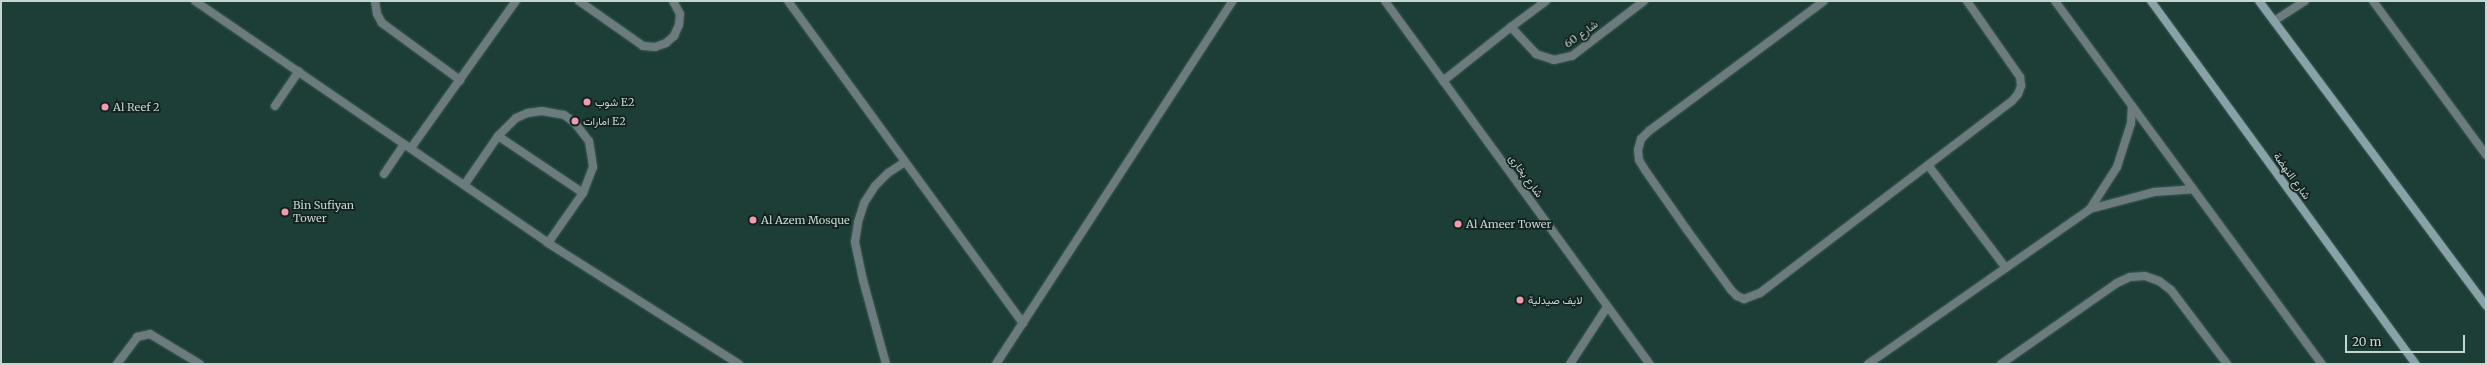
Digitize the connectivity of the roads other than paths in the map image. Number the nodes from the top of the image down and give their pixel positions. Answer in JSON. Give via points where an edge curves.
{"nodes":[{"id":1,"x":195,"y":1,"type":"edge"},
{"id":2,"x":376,"y":1,"type":"edge"},
{"id":3,"x":579,"y":1,"type":"edge"},
{"id":4,"x":673,"y":1,"type":"edge"},
{"id":5,"x":788,"y":1,"type":"edge"},
{"id":6,"x":1233,"y":1,"type":"edge"},
{"id":7,"x":1386,"y":1,"type":"edge"},
{"id":8,"x":1546,"y":1,"type":"edge"},
{"id":9,"x":1644,"y":1,"type":"edge"},
{"id":10,"x":1824,"y":1,"type":"edge"},
{"id":11,"x":1967,"y":1,"type":"edge"},
{"id":12,"x":2055,"y":1,"type":"edge"},
{"id":13,"x":2151,"y":1,"type":"edge"},
{"id":14,"x":2259,"y":1,"type":"edge"},
{"id":15,"x":2305,"y":1,"type":"edge"},
{"id":16,"x":2373,"y":1,"type":"edge"},
{"id":17,"x":514,"y":2,"type":"edge"},
{"id":18,"x":2274,"y":21,"type":"junction"},
{"id":19,"x":1512,"y":26,"type":"junction"},
{"id":20,"x":299,"y":71,"type":"junction"},
{"id":21,"x":460,"y":80,"type":"junction"},
{"id":22,"x":1443,"y":80,"type":"junction"},
{"id":23,"x":275,"y":106,"type":"dead end"},
{"id":24,"x":2132,"y":106,"type":"junction"},
{"id":25,"x":498,"y":136,"type":"junction"},
{"id":26,"x":408,"y":146,"type":"junction"},
{"id":27,"x":2486,"y":155,"type":"edge"},
{"id":28,"x":905,"y":162,"type":"junction"},
{"id":29,"x":1928,"y":164,"type":"junction"},
{"id":30,"x":384,"y":174,"type":"dead end"},
{"id":31,"x":465,"y":184,"type":"junction"},
{"id":32,"x":2193,"y":189,"type":"junction"},
{"id":33,"x":583,"y":193,"type":"junction"},
{"id":34,"x":2090,"y":209,"type":"junction"},
{"id":35,"x":548,"y":243,"type":"junction"},
{"id":36,"x":2006,"y":268,"type":"junction"},
{"id":37,"x":2486,"y":306,"type":"edge"},
{"id":38,"x":1608,"y":307,"type":"junction"},
{"id":39,"x":1023,"y":323,"type":"junction"},
{"id":40,"x":117,"y":364,"type":"edge"},
{"id":41,"x":200,"y":364,"type":"edge"},
{"id":42,"x":739,"y":364,"type":"edge"},
{"id":43,"x":886,"y":364,"type":"edge"},
{"id":44,"x":996,"y":364,"type":"edge"},
{"id":45,"x":1570,"y":364,"type":"edge"},
{"id":46,"x":1650,"y":364,"type":"edge"},
{"id":47,"x":1868,"y":364,"type":"edge"},
{"id":48,"x":2001,"y":364,"type":"edge"},
{"id":49,"x":2226,"y":364,"type":"edge"},
{"id":50,"x":2322,"y":364,"type":"edge"},
{"id":51,"x":2416,"y":364,"type":"edge"}],
"edges":[{"from":1,"to":20,"type":"street"},
{"from":2,"to":21,"type":"street","via":[[377,14],[382,23]]},
{"from":3,"to":4,"type":"street","via":[[643,46],[655,47],[666,43],[674,36],[679,25],[680,14]]},
{"from":5,"to":28,"type":"street"},
{"from":6,"to":39,"type":"street"},
{"from":7,"to":22,"type":"street","name":"شارع بخارى"},
{"from":8,"to":19,"type":"street"},
{"from":9,"to":19,"type":"street","name":"شارع 60","via":[[1576,53],[1564,59],[1554,60],[1536,54]]},
{"from":10,"to":29,"type":"street","via":[[1649,131],[1641,139],[1638,150],[1639,160],[1645,170],[1730,290],[1744,299],[1760,293]]},
{"from":11,"to":29,"type":"street","via":[[2020,77],[2021,86],[2012,101]]},
{"from":12,"to":24,"type":"street"},
{"from":13,"to":51,"type":"main road","name":"شارع النهضة"},
{"from":14,"to":18,"type":"main road"},
{"from":15,"to":18,"type":"street"},
{"from":16,"to":27,"type":"street"},
{"from":17,"to":21,"type":"street"},
{"from":18,"to":37,"type":"main road"},
{"from":19,"to":22,"type":"street"},
{"from":20,"to":23,"type":"street"},
{"from":20,"to":26,"type":"street"},
{"from":21,"to":26,"type":"street"},
{"from":22,"to":38,"type":"street","name":"شارع بخارى"},
{"from":24,"to":32,"type":"street"},
{"from":24,"to":34,"type":"street","via":[[2132,123],[2118,167]]},
{"from":25,"to":31,"type":"street"},
{"from":25,"to":33,"type":"street"},
{"from":25,"to":33,"type":"street","via":[[506,126],[528,112],[553,112],[574,122],[586,136],[592,152],[593,167]]},
{"from":26,"to":30,"type":"street"},
{"from":26,"to":31,"type":"street"},
{"from":28,"to":39,"type":"street"},
{"from":28,"to":43,"type":"street","via":[[888,173],[875,186],[864,203],[858,222],[856,242],[863,280]]},
{"from":29,"to":36,"type":"street"},
{"from":31,"to":35,"type":"street"},
{"from":32,"to":34,"type":"street","via":[[2154,192]]},
{"from":32,"to":50,"type":"street"},
{"from":33,"to":35,"type":"street"},
{"from":34,"to":36,"type":"street"},
{"from":35,"to":42,"type":"street"},
{"from":36,"to":47,"type":"street"},
{"from":38,"to":45,"type":"street"},
{"from":38,"to":46,"type":"street","name":"شارع بخارى"},
{"from":39,"to":44,"type":"street"},
{"from":40,"to":41,"type":"street","via":[[136,337],[150,334]]},
{"from":48,"to":49,"type":"street","via":[[2117,283],[2130,277],[2145,276],[2159,281],[2171,290]]}]}
